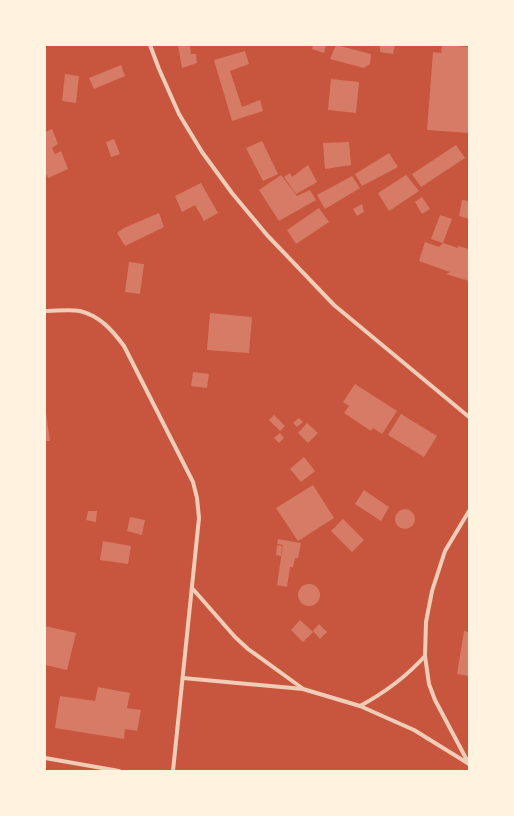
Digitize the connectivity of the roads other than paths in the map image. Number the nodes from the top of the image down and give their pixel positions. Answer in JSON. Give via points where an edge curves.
{"nodes":[{"id":1,"x":150,"y":45,"type":"edge"},
{"id":2,"x":45,"y":312,"type":"edge"},
{"id":3,"x":469,"y":417,"type":"edge"},
{"id":4,"x":469,"y":511,"type":"edge"},
{"id":5,"x":192,"y":588,"type":"junction"},
{"id":6,"x":425,"y":656,"type":"junction"},
{"id":7,"x":183,"y":678,"type":"junction"},
{"id":8,"x":303,"y":689,"type":"junction"},
{"id":9,"x":360,"y":706,"type":"junction"},
{"id":10,"x":45,"y":758,"type":"edge"},
{"id":11,"x":469,"y":764,"type":"edge"},
{"id":12,"x":119,"y":771,"type":"edge"},
{"id":13,"x":173,"y":771,"type":"edge"}],
"edges":[{"from":1,"to":3,"type":"street","via":[[180,114],[202,152],[267,235],[334,305]]},
{"from":2,"to":5,"type":"street","via":[[79,311],[96,317],[109,327],[124,346],[196,492],[199,518]]},
{"from":4,"to":6,"type":"street","via":[[445,551],[432,590],[426,622]]},
{"from":5,"to":7,"type":"street"},
{"from":5,"to":8,"type":"street","via":[[248,649]]},
{"from":6,"to":9,"type":"street","via":[[412,671]]},
{"from":6,"to":11,"type":"street","via":[[434,700]]},
{"from":7,"to":8,"type":"street"},
{"from":7,"to":13,"type":"street"},
{"from":8,"to":9,"type":"street"},
{"from":9,"to":11,"type":"street","via":[[414,730]]},
{"from":10,"to":12,"type":"street"}]}
